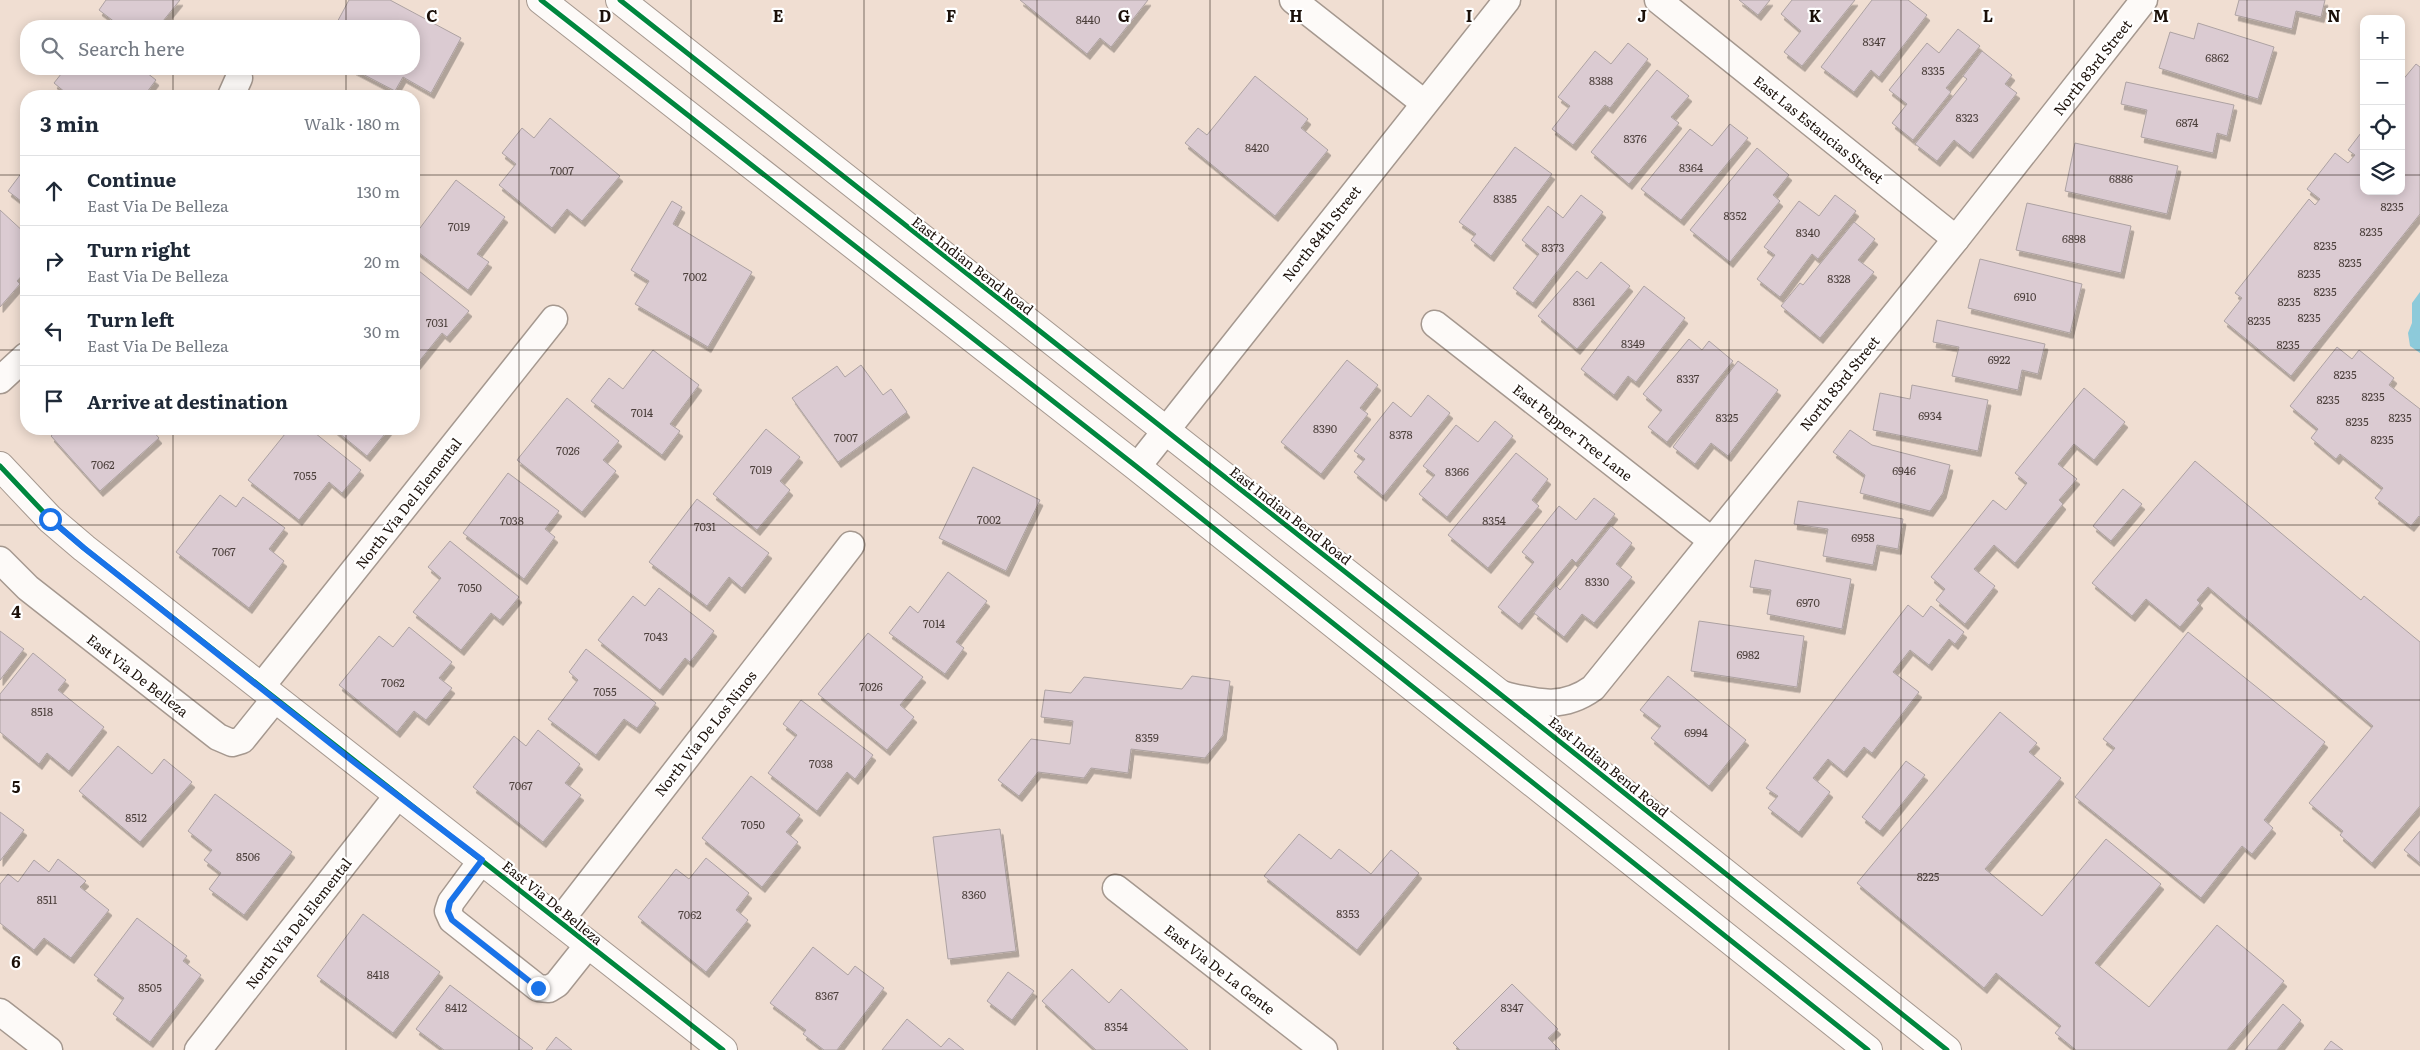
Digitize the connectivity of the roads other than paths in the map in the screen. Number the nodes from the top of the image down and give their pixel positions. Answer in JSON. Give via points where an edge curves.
{"nodes":[{"id":1,"x":541,"y":0,"type":"edge"},
{"id":2,"x":620,"y":0,"type":"edge"},
{"id":3,"x":1293,"y":0,"type":"edge"},
{"id":4,"x":1507,"y":0,"type":"edge"},
{"id":5,"x":1658,"y":0,"type":"edge"},
{"id":6,"x":2144,"y":0,"type":"edge"},
{"id":7,"x":1682,"y":9,"type":"edge"},
{"id":8,"x":1424,"y":103,"type":"junction"},
{"id":9,"x":1956,"y":239,"type":"junction"},
{"id":10,"x":554,"y":319,"type":"dead end"},
{"id":11,"x":1435,"y":324,"type":"dead end"},
{"id":12,"x":20,"y":362,"type":"edge"},
{"id":13,"x":0,"y":380,"type":"edge"},
{"id":14,"x":1165,"y":430,"type":"junction"},
{"id":15,"x":0,"y":466,"type":"edge"},
{"id":16,"x":1137,"y":467,"type":"junction"},
{"id":17,"x":1711,"y":540,"type":"junction"},
{"id":18,"x":851,"y":545,"type":"dead end"},
{"id":19,"x":0,"y":560,"type":"edge"},
{"id":20,"x":268,"y":693,"type":"junction"},
{"id":21,"x":1500,"y":694,"type":"junction"},
{"id":22,"x":398,"y":795,"type":"junction"},
{"id":23,"x":482,"y":860,"type":"junction"},
{"id":24,"x":1116,"y":888,"type":"dead end"},
{"id":25,"x":559,"y":922,"type":"junction"},
{"id":26,"x":588,"y":944,"type":"junction"},
{"id":27,"x":0,"y":1012,"type":"edge"},
{"id":28,"x":49,"y":1050,"type":"edge"},
{"id":29,"x":198,"y":1050,"type":"edge"},
{"id":30,"x":723,"y":1050,"type":"edge"},
{"id":31,"x":1324,"y":1050,"type":"edge"},
{"id":32,"x":1868,"y":1050,"type":"edge"},
{"id":33,"x":1947,"y":1050,"type":"edge"}],
"edges":[{"from":1,"to":16,"type":"main road"},
{"from":2,"to":14,"type":"main road","name":"East Indian Bend Road"},
{"from":3,"to":8,"type":"street"},
{"from":4,"to":8,"type":"street","name":"North 84th Street"},
{"from":5,"to":7,"type":"street","name":"East Las Estancias Street"},
{"from":6,"to":9,"type":"street","name":"North 83rd Street"},
{"from":7,"to":9,"type":"street","name":"East Las Estancias Street"},
{"from":8,"to":14,"type":"street","name":"North 84th Street"},
{"from":9,"to":17,"type":"street","name":"North 83rd Street"},
{"from":10,"to":20,"type":"street","name":"North Via Del Elemental"},
{"from":11,"to":17,"type":"street","name":"East Pepper Tree Lane"},
{"from":12,"to":13,"type":"street"},
{"from":14,"to":16,"type":"street","name":"North 84th Street"},
{"from":14,"to":21,"type":"main road","name":"East Indian Bend Road"},
{"from":15,"to":20,"type":"main road","name":"East Via De Belleza","via":[[50,519],[84,548]]},
{"from":16,"to":32,"type":"main road"},
{"from":17,"to":21,"type":"street","name":"North 83rd Street","via":[[1592,688],[1570,701],[1549,703]]},
{"from":18,"to":25,"type":"street","name":"North Via De Los Ninos"},
{"from":19,"to":20,"type":"street","name":"East Via De Belleza","via":[[28,588],[218,737],[232,743],[242,740]]},
{"from":20,"to":22,"type":"main road","name":"East Via De Belleza"},
{"from":21,"to":33,"type":"main road","name":"East Indian Bend Road"},
{"from":22,"to":23,"type":"main road","name":"East Via De Belleza"},
{"from":22,"to":29,"type":"street","name":"North Via Del Elemental"},
{"from":23,"to":25,"type":"main road","name":"East Via De Belleza"},
{"from":23,"to":26,"type":"street","name":"East Via De Belleza","via":[[450,902],[448,911],[452,920],[538,988],[549,989],[557,984]]},
{"from":24,"to":31,"type":"street","name":"East Via De La Gente"},
{"from":25,"to":26,"type":"main road","name":"East Via De Belleza"},
{"from":26,"to":30,"type":"main road","name":"East Via De Belleza"},
{"from":27,"to":28,"type":"street"}]}
